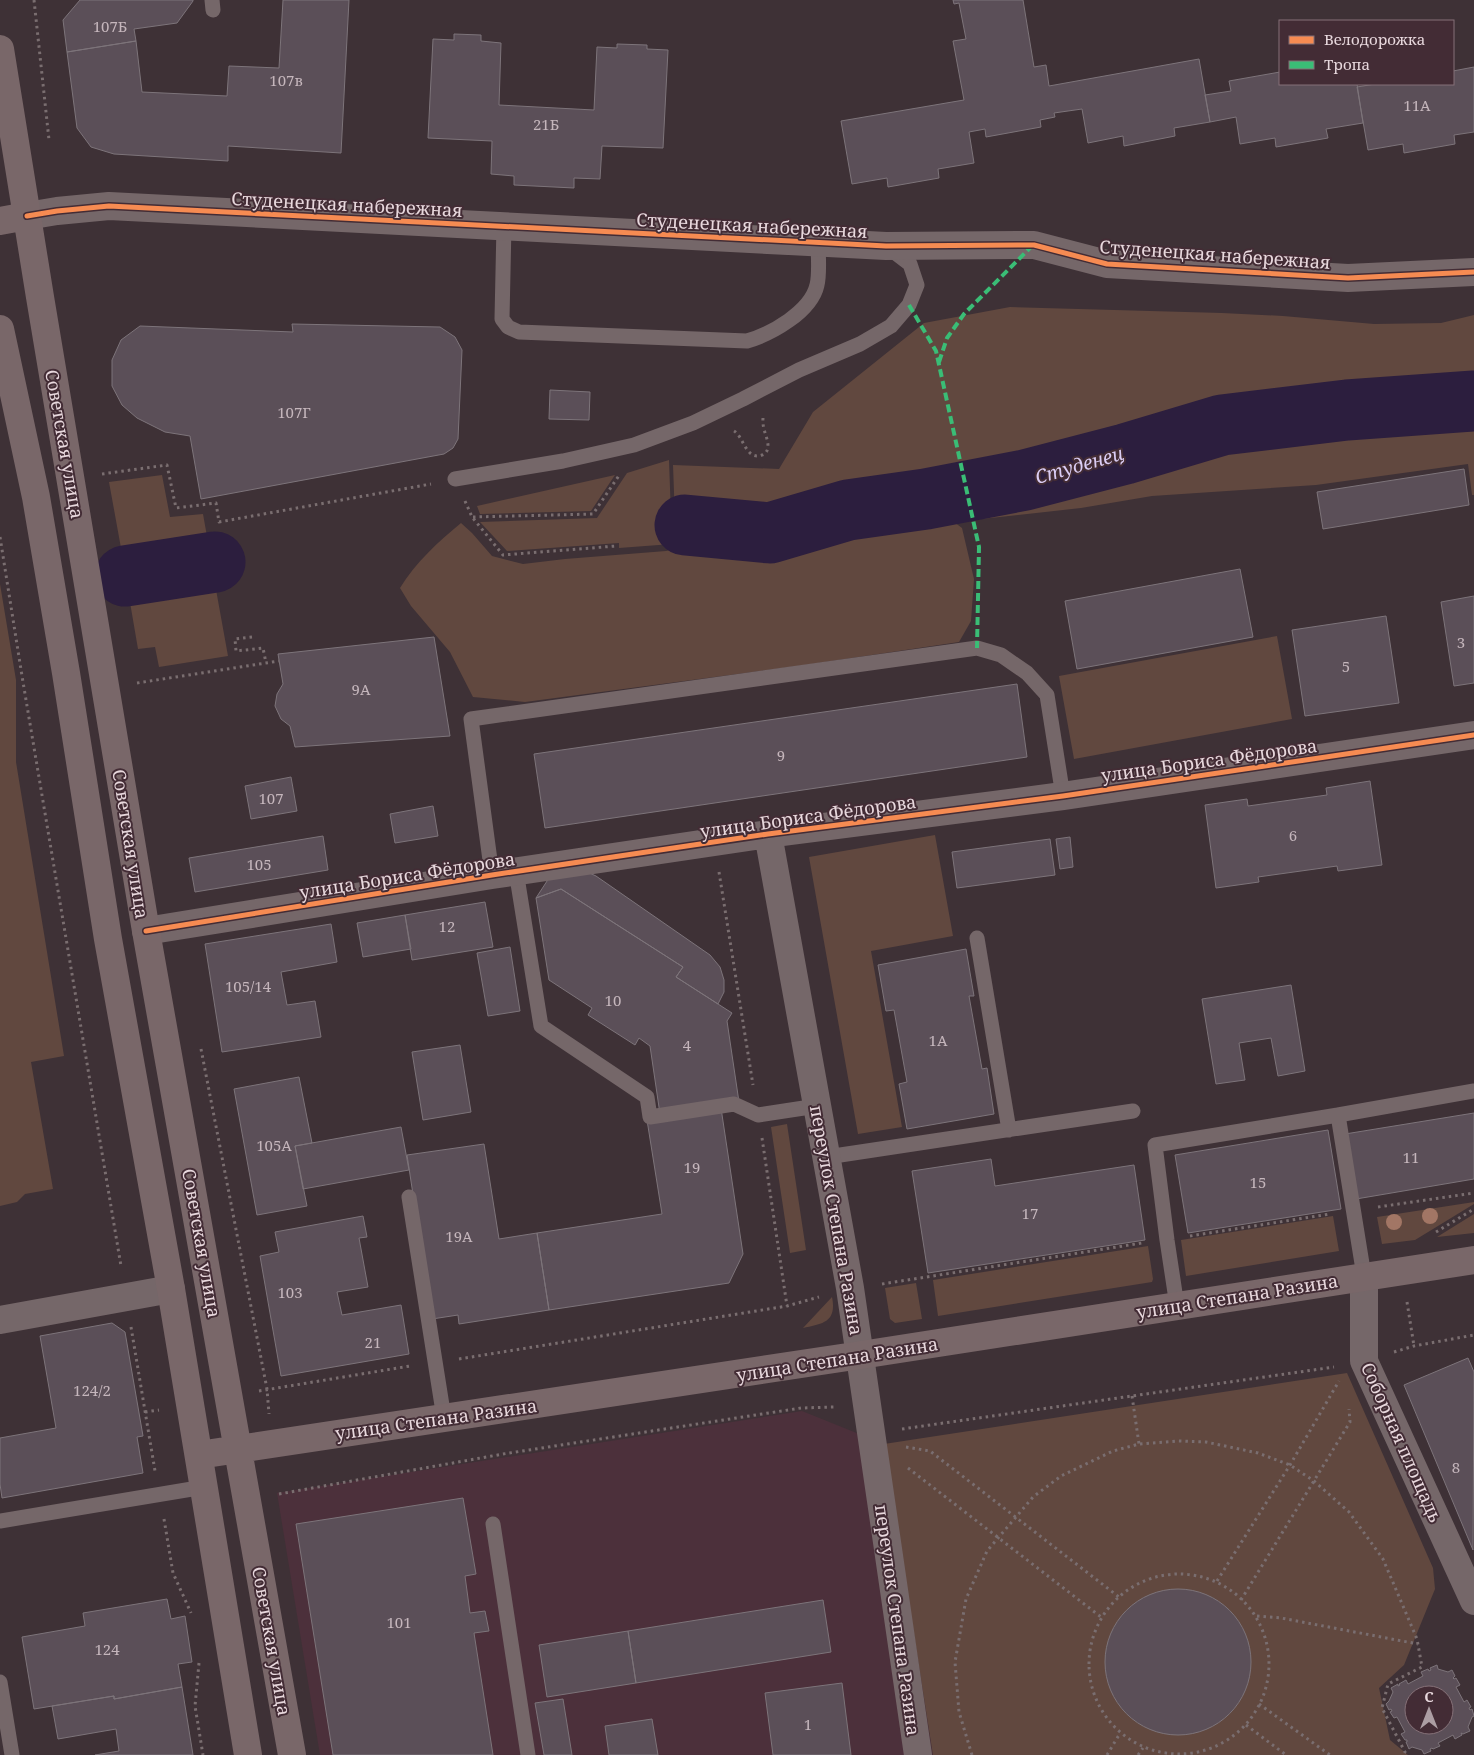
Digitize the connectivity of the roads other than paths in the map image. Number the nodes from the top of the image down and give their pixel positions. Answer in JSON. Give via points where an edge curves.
{"nodes":[{"id":1,"x":0,"y":49,"type":"edge"},
{"id":2,"x":27,"y":216,"type":"junction"},
{"id":3,"x":0,"y":222,"type":"edge"},
{"id":4,"x":504,"y":225,"type":"junction"},
{"id":5,"x":818,"y":242,"type":"junction"},
{"id":6,"x":886,"y":246,"type":"junction"},
{"id":7,"x":1474,"y":272,"type":"edge"},
{"id":8,"x":0,"y":329,"type":"edge"},
{"id":9,"x":455,"y":479,"type":"road end"},
{"id":10,"x":1474,"y":735,"type":"edge"},
{"id":11,"x":1063,"y":796,"type":"junction"},
{"id":12,"x":768,"y":834,"type":"junction"},
{"id":13,"x":504,"y":873,"type":"junction"},
{"id":14,"x":146,"y":931,"type":"junction"},
{"id":15,"x":977,"y":938,"type":"dead end"},
{"id":16,"x":1474,"y":1091,"type":"edge"},
{"id":17,"x":817,"y":1106,"type":"junction"},
{"id":18,"x":1133,"y":1111,"type":"dead end"},
{"id":19,"x":1338,"y":1115,"type":"junction"},
{"id":20,"x":1009,"y":1130,"type":"junction"},
{"id":21,"x":827,"y":1157,"type":"junction"},
{"id":22,"x":409,"y":1197,"type":"dead end"},
{"id":23,"x":1474,"y":1260,"type":"edge"},
{"id":24,"x":1364,"y":1276,"type":"junction"},
{"id":25,"x":171,"y":1289,"type":"junction"},
{"id":26,"x":1177,"y":1306,"type":"junction"},
{"id":27,"x":0,"y":1320,"type":"edge"},
{"id":28,"x":860,"y":1355,"type":"junction"},
{"id":29,"x":444,"y":1418,"type":"junction"},
{"id":30,"x":239,"y":1448,"type":"junction"},
{"id":31,"x":199,"y":1455,"type":"junction"},
{"id":32,"x":204,"y":1488,"type":"junction"},
{"id":33,"x":0,"y":1521,"type":"edge"},
{"id":34,"x":493,"y":1524,"type":"dead end"},
{"id":35,"x":1472,"y":1590,"type":"edge"},
{"id":36,"x":0,"y":1682,"type":"edge"},
{"id":37,"x":12,"y":1755,"type":"edge"},
{"id":38,"x":248,"y":1755,"type":"edge"},
{"id":39,"x":292,"y":1755,"type":"edge"},
{"id":40,"x":528,"y":1755,"type":"edge"},
{"id":41,"x":918,"y":1755,"type":"edge"}],
"edges":[{"from":1,"to":2,"type":"main road","name":"Советская улица"},
{"from":2,"to":3,"type":"main road","name":"Студенецкая набережная"},
{"from":2,"to":4,"type":"street","name":"Студенецкая набережная","via":[[109,206]]},
{"from":2,"to":14,"type":"main road","name":"Советская улица"},
{"from":4,"to":5,"type":"street","name":"Студенецкая набережная"},
{"from":4,"to":5,"type":"lane","via":[[502,319],[508,327],[519,332],[747,341],[794,317],[809,302],[817,285]]},
{"from":5,"to":6,"type":"street","name":"Студенецкая набережная"},
{"from":6,"to":7,"type":"street","name":"Студенецкая набережная","via":[[1034,244],[1107,264],[1348,278]]},
{"from":6,"to":9,"type":"lane","via":[[910,264],[916,285],[909,304],[891,326],[860,344],[799,370],[693,423],[634,445],[564,461]]},
{"from":8,"to":25,"type":"main road","via":[[36,497],[108,939]]},
{"from":10,"to":11,"type":"street","name":"улица Бориса Фёдорова"},
{"from":11,"to":12,"type":"street","name":"улица Бориса Фёдорова"},
{"from":11,"to":13,"type":"lane","via":[[1047,695],[1028,673],[1001,655],[977,648],[471,719]]},
{"from":12,"to":13,"type":"street","name":"улица Бориса Фёдорова"},
{"from":12,"to":17,"type":"street","name":"переулок Степана Разина"},
{"from":13,"to":14,"type":"street","name":"улица Бориса Фёдорова"},
{"from":13,"to":17,"type":"lane","via":[[542,1026],[647,1097],[650,1117],[734,1104],[758,1115]]},
{"from":14,"to":30,"type":"main road","name":"Советская улица"},
{"from":15,"to":20,"type":"lane"},
{"from":16,"to":19,"type":"lane"},
{"from":17,"to":21,"type":"street","name":"переулок Степана Разина"},
{"from":18,"to":20,"type":"lane"},
{"from":19,"to":24,"type":"lane"},
{"from":19,"to":26,"type":"lane","via":[[1155,1145]]},
{"from":20,"to":21,"type":"lane"},
{"from":21,"to":28,"type":"street","name":"переулок Степана Разина"},
{"from":22,"to":29,"type":"lane"},
{"from":23,"to":24,"type":"main road","name":"улица Степана Разина"},
{"from":24,"to":26,"type":"main road","name":"улица Степана Разина"},
{"from":24,"to":35,"type":"street","name":"Соборная площадь","via":[[1356,1363]]},
{"from":25,"to":27,"type":"street"},
{"from":25,"to":31,"type":"main road"},
{"from":26,"to":28,"type":"main road","name":"улица Степана Разина"},
{"from":28,"to":29,"type":"main road","name":"улица Степана Разина"},
{"from":28,"to":41,"type":"street","name":"переулок Степана Разина"},
{"from":29,"to":30,"type":"main road","name":"улица Степана Разина"},
{"from":30,"to":31,"type":"main road","name":"улица Степана Разина"},
{"from":30,"to":39,"type":"main road","name":"Советская улица"},
{"from":31,"to":32,"type":"main road"},
{"from":32,"to":33,"type":"lane"},
{"from":32,"to":38,"type":"main road"},
{"from":34,"to":40,"type":"lane"},
{"from":36,"to":37,"type":"lane"}]}
